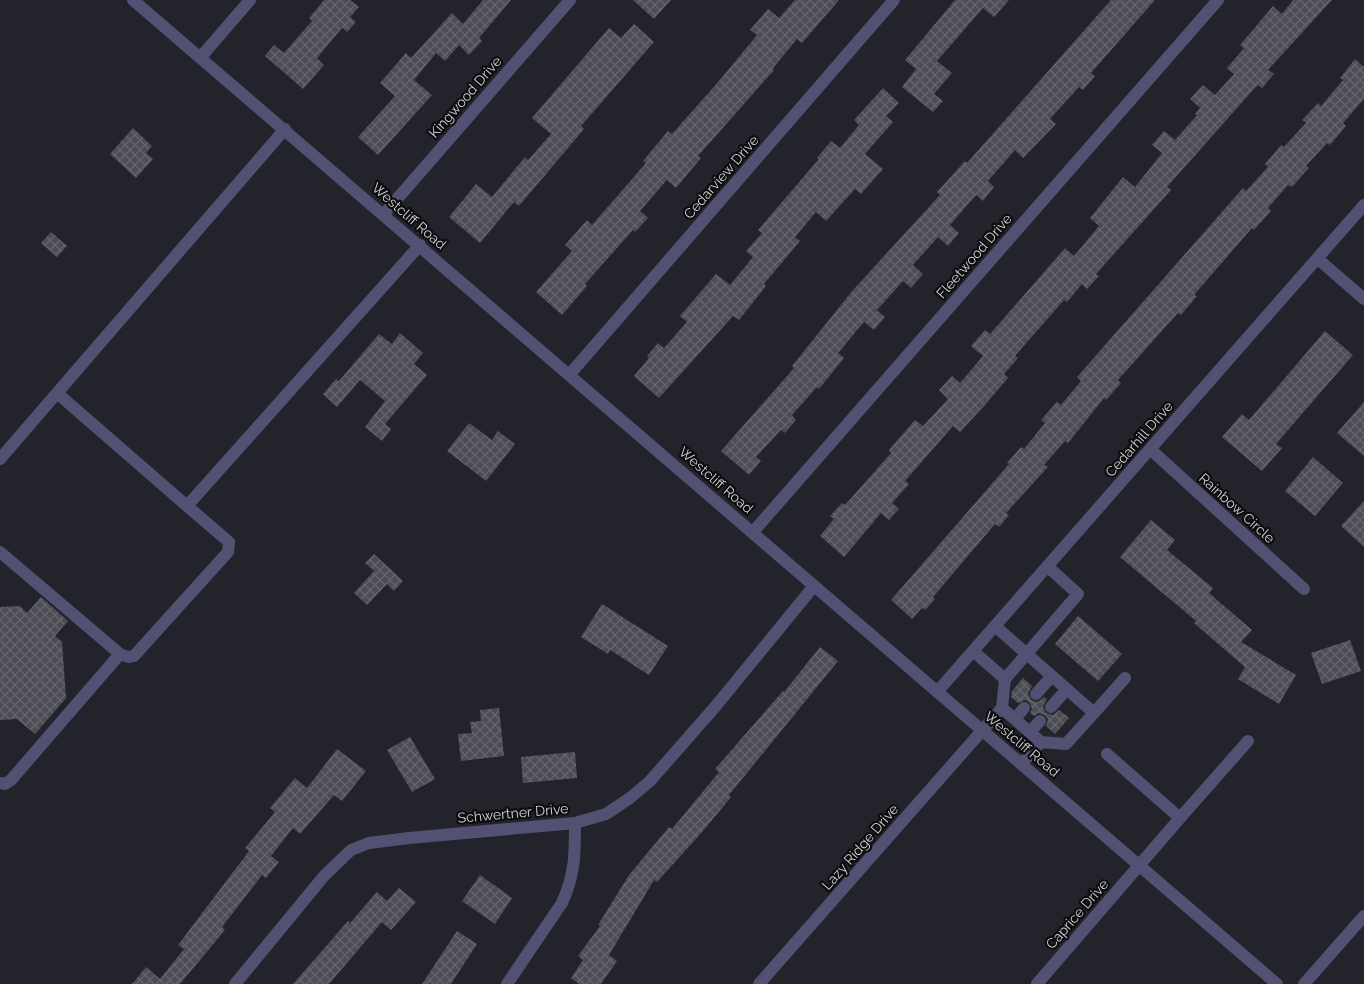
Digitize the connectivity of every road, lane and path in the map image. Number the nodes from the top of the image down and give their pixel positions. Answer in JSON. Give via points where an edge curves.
{"nodes":[{"id":1,"x":133,"y":0,"type":"edge"},
{"id":2,"x":250,"y":0,"type":"edge"},
{"id":3,"x":570,"y":0,"type":"edge"},
{"id":4,"x":894,"y":0,"type":"edge"},
{"id":5,"x":1218,"y":0,"type":"edge"},
{"id":6,"x":200,"y":58,"type":"junction"},
{"id":7,"x":284,"y":129,"type":"junction"},
{"id":8,"x":1364,"y":205,"type":"edge"},
{"id":9,"x":384,"y":214,"type":"junction"},
{"id":10,"x":420,"y":245,"type":"junction"},
{"id":11,"x":1318,"y":258,"type":"junction"},
{"id":12,"x":1364,"y":299,"type":"edge"},
{"id":13,"x":570,"y":374,"type":"junction"},
{"id":14,"x":57,"y":393,"type":"junction"},
{"id":15,"x":1150,"y":449,"type":"junction"},
{"id":16,"x":0,"y":459,"type":"edge"},
{"id":17,"x":187,"y":506,"type":"junction"},
{"id":18,"x":753,"y":532,"type":"junction"},
{"id":19,"x":0,"y":552,"type":"edge"},
{"id":20,"x":1047,"y":566,"type":"junction"},
{"id":21,"x":814,"y":586,"type":"junction"},
{"id":22,"x":1304,"y":589,"type":"dead end"},
{"id":23,"x":995,"y":626,"type":"junction"},
{"id":24,"x":973,"y":651,"type":"junction"},
{"id":25,"x":120,"y":654,"type":"junction"},
{"id":26,"x":1026,"y":654,"type":"junction"},
{"id":27,"x":1052,"y":676,"type":"junction"},
{"id":28,"x":1125,"y":678,"type":"dead end"},
{"id":29,"x":1004,"y":679,"type":"junction"},
{"id":30,"x":1067,"y":690,"type":"junction"},
{"id":31,"x":937,"y":692,"type":"junction"},
{"id":32,"x":1036,"y":694,"type":"dead end"},
{"id":33,"x":1051,"y":707,"type":"dead end"},
{"id":34,"x":1002,"y":708,"type":"junction"},
{"id":35,"x":1024,"y":708,"type":"dead end"},
{"id":36,"x":1094,"y":713,"type":"junction"},
{"id":37,"x":1015,"y":719,"type":"junction"},
{"id":38,"x":1040,"y":721,"type":"dead end"},
{"id":39,"x":983,"y":730,"type":"junction"},
{"id":40,"x":1030,"y":732,"type":"junction"},
{"id":41,"x":1248,"y":741,"type":"dead end"},
{"id":42,"x":1041,"y":742,"type":"junction"},
{"id":43,"x":1108,"y":754,"type":"dead end"},
{"id":44,"x":1022,"y":763,"type":"junction"},
{"id":45,"x":0,"y":783,"type":"edge"},
{"id":46,"x":1180,"y":818,"type":"junction"},
{"id":47,"x":574,"y":823,"type":"junction"},
{"id":48,"x":1140,"y":864,"type":"junction"},
{"id":49,"x":1364,"y":916,"type":"edge"},
{"id":50,"x":235,"y":984,"type":"edge"},
{"id":51,"x":507,"y":984,"type":"edge"},
{"id":52,"x":760,"y":984,"type":"edge"},
{"id":53,"x":1036,"y":984,"type":"edge"},
{"id":54,"x":1277,"y":984,"type":"edge"},
{"id":55,"x":1304,"y":984,"type":"edge"}],
"edges":[{"from":1,"to":6,"type":"street","name":"Westcliff Road"},
{"from":2,"to":6,"type":"street"},
{"from":3,"to":9,"type":"street","name":"Kingwood Drive"},
{"from":4,"to":13,"type":"street","name":"Cedarview Drive"},
{"from":5,"to":18,"type":"street","name":"Fleetwood Drive"},
{"from":6,"to":7,"type":"street","name":"Westcliff Road"},
{"from":7,"to":9,"type":"street","name":"Westcliff Road"},
{"from":7,"to":14,"type":"street"},
{"from":8,"to":11,"type":"street","name":"Cedarhill Drive"},
{"from":9,"to":10,"type":"street","name":"Westcliff Road"},
{"from":10,"to":13,"type":"street","name":"Westcliff Road"},
{"from":10,"to":17,"type":"street"},
{"from":11,"to":12,"type":"street"},
{"from":11,"to":15,"type":"street","name":"Cedarhill Drive"},
{"from":13,"to":18,"type":"street","name":"Westcliff Road"},
{"from":14,"to":16,"type":"street"},
{"from":14,"to":17,"type":"street"},
{"from":15,"to":20,"type":"street","name":"Cedarhill Drive"},
{"from":15,"to":22,"type":"street","name":"Rainbow Circle"},
{"from":17,"to":25,"type":"street","via":[[229,542],[228,552],[134,656]]},
{"from":18,"to":21,"type":"street","name":"Westcliff Road"},
{"from":19,"to":25,"type":"street"},
{"from":20,"to":23,"type":"street","name":"Cedarhill Drive"},
{"from":20,"to":26,"type":"street","via":[[1078,594]]},
{"from":21,"to":31,"type":"street","name":"Westcliff Road"},
{"from":21,"to":47,"type":"street","name":"Schwertner Drive","via":[[650,781],[606,814]]},
{"from":23,"to":24,"type":"street","name":"Cedarhill Drive"},
{"from":23,"to":26,"type":"street"},
{"from":24,"to":29,"type":"street"},
{"from":24,"to":31,"type":"street","name":"Cedarhill Drive"},
{"from":25,"to":45,"type":"street","via":[[11,780]]},
{"from":26,"to":27,"type":"street"},
{"from":26,"to":29,"type":"street"},
{"from":27,"to":30,"type":"street"},
{"from":27,"to":32,"type":"street"},
{"from":28,"to":36,"type":"street"},
{"from":29,"to":34,"type":"street"},
{"from":30,"to":33,"type":"street"},
{"from":30,"to":36,"type":"street"},
{"from":31,"to":39,"type":"street","name":"Westcliff Road"},
{"from":34,"to":37,"type":"street"},
{"from":34,"to":39,"type":"street","name":"Lazy Ridge Drive"},
{"from":35,"to":37,"type":"street"},
{"from":36,"to":42,"type":"street","via":[[1066,744]]},
{"from":37,"to":40,"type":"street"},
{"from":38,"to":40,"type":"street"},
{"from":39,"to":44,"type":"street","name":"Westcliff Road"},
{"from":39,"to":52,"type":"street","name":"Lazy Ridge Drive"},
{"from":40,"to":42,"type":"street"},
{"from":41,"to":46,"type":"street","name":"Caprice Drive"},
{"from":42,"to":44,"type":"street"},
{"from":43,"to":46,"type":"street"},
{"from":44,"to":48,"type":"street","name":"Westcliff Road"},
{"from":46,"to":48,"type":"street","name":"Caprice Drive"},
{"from":47,"to":50,"type":"street","name":"Schwertner Drive","via":[[409,838],[369,843],[352,850],[324,876]]},
{"from":47,"to":51,"type":"street","via":[[574,875],[569,888]]},
{"from":48,"to":53,"type":"street","name":"Caprice Drive"},
{"from":48,"to":54,"type":"street","name":"Westcliff Road"},
{"from":49,"to":55,"type":"street"}]}
